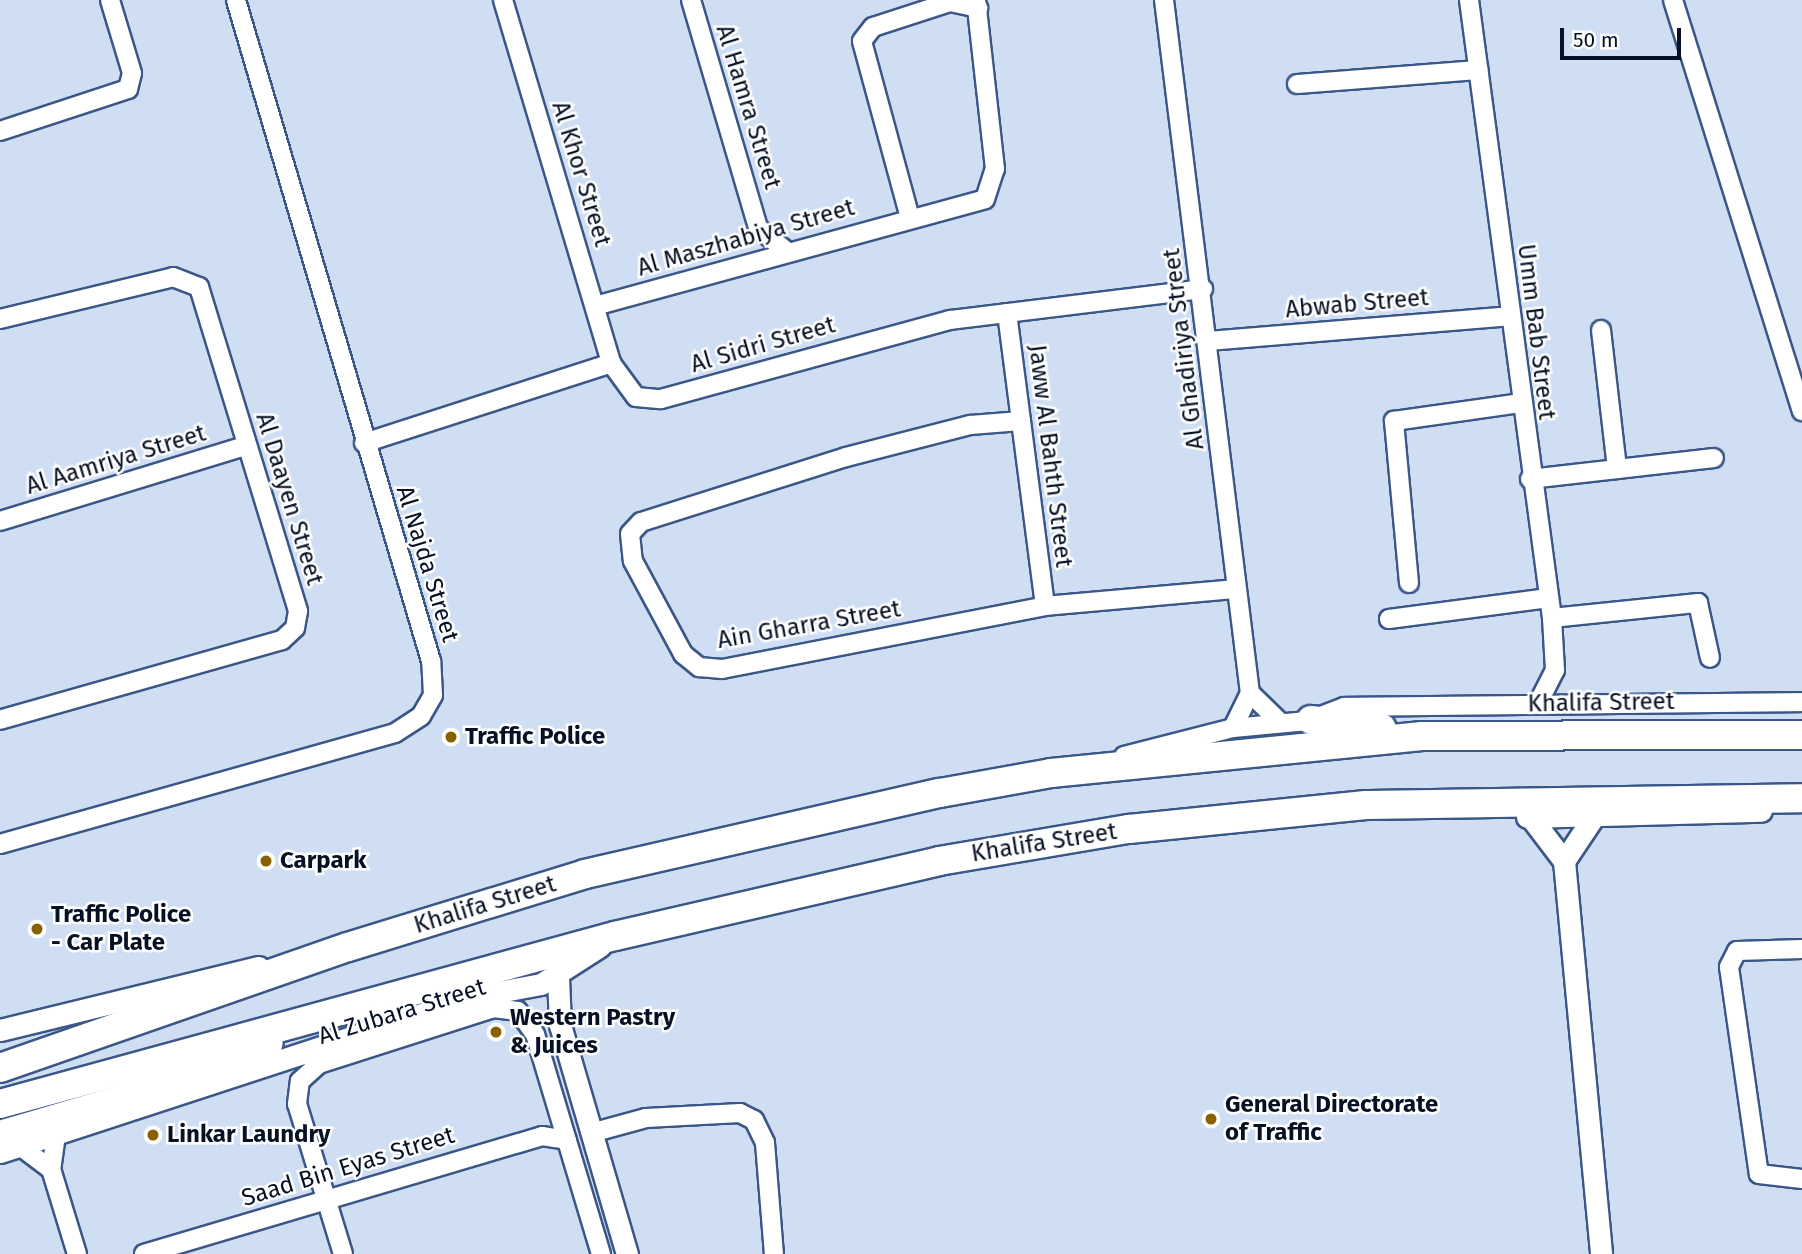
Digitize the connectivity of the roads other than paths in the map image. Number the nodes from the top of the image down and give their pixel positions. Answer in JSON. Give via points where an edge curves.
{"nodes":[{"id":1,"x":110,"y":0,"type":"edge"},
{"id":2,"x":236,"y":0,"type":"edge"},
{"id":3,"x":503,"y":0,"type":"edge"},
{"id":4,"x":691,"y":0,"type":"edge"},
{"id":5,"x":1164,"y":0,"type":"edge"},
{"id":6,"x":1469,"y":0,"type":"edge"},
{"id":7,"x":1673,"y":0,"type":"edge"},
{"id":8,"x":977,"y":4,"type":"edge"},
{"id":9,"x":1478,"y":70,"type":"junction"},
{"id":10,"x":1297,"y":84,"type":"dead end"},
{"id":11,"x":0,"y":131,"type":"edge"},
{"id":12,"x":911,"y":218,"type":"junction"},
{"id":13,"x":758,"y":228,"type":"junction"},
{"id":14,"x":788,"y":252,"type":"junction"},
{"id":15,"x":749,"y":263,"type":"junction"},
{"id":16,"x":1203,"y":289,"type":"junction"},
{"id":17,"x":595,"y":306,"type":"junction"},
{"id":18,"x":1007,"y":313,"type":"junction"},
{"id":19,"x":1509,"y":316,"type":"junction"},
{"id":20,"x":0,"y":319,"type":"edge"},
{"id":21,"x":1601,"y":330,"type":"dead end"},
{"id":22,"x":1208,"y":341,"type":"junction"},
{"id":23,"x":611,"y":363,"type":"junction"},
{"id":24,"x":1520,"y":403,"type":"junction"},
{"id":25,"x":1802,"y":411,"type":"edge"},
{"id":26,"x":1021,"y":421,"type":"junction"},
{"id":27,"x":364,"y":443,"type":"junction"},
{"id":28,"x":246,"y":446,"type":"junction"},
{"id":29,"x":1714,"y":458,"type":"dead end"},
{"id":30,"x":1617,"y":469,"type":"junction"},
{"id":31,"x":1530,"y":479,"type":"junction"},
{"id":32,"x":0,"y":520,"type":"edge"},
{"id":33,"x":1409,"y":583,"type":"dead end"},
{"id":34,"x":1236,"y":589,"type":"junction"},
{"id":35,"x":1549,"y":598,"type":"junction"},
{"id":36,"x":1045,"y":606,"type":"junction"},
{"id":37,"x":1552,"y":618,"type":"junction"},
{"id":38,"x":1389,"y":619,"type":"dead end"},
{"id":39,"x":1710,"y":657,"type":"dead end"},
{"id":40,"x":1555,"y":670,"type":"junction"},
{"id":41,"x":1250,"y":693,"type":"junction"},
{"id":42,"x":1577,"y":702,"type":"junction"},
{"id":43,"x":1802,"y":702,"type":"edge"},
{"id":44,"x":1538,"y":703,"type":"junction"},
{"id":45,"x":0,"y":720,"type":"edge"},
{"id":46,"x":1311,"y":720,"type":"junction"},
{"id":47,"x":1281,"y":723,"type":"junction"},
{"id":48,"x":1233,"y":728,"type":"junction"},
{"id":49,"x":1802,"y":734,"type":"edge"},
{"id":50,"x":1422,"y":736,"type":"junction"},
{"id":51,"x":1074,"y":771,"type":"junction"},
{"id":52,"x":1480,"y":799,"type":"junction"},
{"id":53,"x":1802,"y":801,"type":"edge"},
{"id":54,"x":1532,"y":818,"type":"junction"},
{"id":55,"x":1592,"y":819,"type":"junction"},
{"id":56,"x":0,"y":844,"type":"edge"},
{"id":57,"x":1564,"y":861,"type":"junction"},
{"id":58,"x":615,"y":936,"type":"junction"},
{"id":59,"x":348,"y":947,"type":"junction"},
{"id":60,"x":1802,"y":949,"type":"edge"},
{"id":61,"x":558,"y":977,"type":"junction"},
{"id":62,"x":521,"y":990,"type":"junction"},
{"id":63,"x":322,"y":1017,"type":"junction"},
{"id":64,"x":560,"y":1025,"type":"junction"},
{"id":65,"x":0,"y":1030,"type":"edge"},
{"id":66,"x":0,"y":1068,"type":"edge"},
{"id":67,"x":0,"y":1104,"type":"edge"},
{"id":68,"x":591,"y":1133,"type":"junction"},
{"id":69,"x":56,"y":1135,"type":"junction"},
{"id":70,"x":567,"y":1140,"type":"junction"},
{"id":71,"x":7,"y":1144,"type":"edge"},
{"id":72,"x":51,"y":1169,"type":"junction"},
{"id":73,"x":1802,"y":1179,"type":"edge"},
{"id":74,"x":327,"y":1198,"type":"junction"},
{"id":75,"x":596,"y":1236,"type":"junction"},
{"id":76,"x":77,"y":1254,"type":"edge"},
{"id":77,"x":144,"y":1254,"type":"edge"},
{"id":78,"x":342,"y":1254,"type":"edge"},
{"id":79,"x":589,"y":1254,"type":"edge"},
{"id":80,"x":601,"y":1254,"type":"edge"},
{"id":81,"x":627,"y":1254,"type":"edge"},
{"id":82,"x":774,"y":1254,"type":"edge"},
{"id":83,"x":1601,"y":1254,"type":"edge"}],
"edges":[{"from":1,"to":11,"type":"street","via":[[132,73],[128,89]]},
{"from":2,"to":27,"type":"street","name":"Al Najda Street"},
{"from":3,"to":17,"type":"street","name":"Al Khor Street"},
{"from":4,"to":13,"type":"street","name":"Al Hamra Street"},
{"from":5,"to":16,"type":"street","name":"Al Ghadiriya Street"},
{"from":6,"to":9,"type":"street","name":"Umm Bab Street"},
{"from":7,"to":25,"type":"street"},
{"from":8,"to":12,"type":"street","name":"Al Maszhabiya Street","via":[[994,185],[970,207]]},
{"from":8,"to":12,"type":"street","name":"Al Maszhabiya Street","via":[[950,2],[873,27],[862,41]]},
{"from":9,"to":10,"type":"street"},
{"from":9,"to":19,"type":"street","name":"Umm Bab Street"},
{"from":12,"to":14,"type":"street","name":"Al Maszhabiya Street"},
{"from":13,"to":14,"type":"street","name":"Al Hamra Street"},
{"from":13,"to":15,"type":"street","name":"Al Hamra Street"},
{"from":14,"to":15,"type":"street","name":"Al Maszhabiya Street"},
{"from":15,"to":17,"type":"street","name":"Al Maszhabiya Street"},
{"from":16,"to":18,"type":"street","name":"Al Sidri Street"},
{"from":16,"to":22,"type":"street","name":"Al Ghadiriya Street"},
{"from":17,"to":23,"type":"street","name":"Al Khor Street"},
{"from":18,"to":23,"type":"street","name":"Al Sidri Street","via":[[885,336],[662,399],[625,390]]},
{"from":18,"to":26,"type":"street","name":"Jaww Al Bahth Street"},
{"from":19,"to":22,"type":"street","name":"Abwab Street"},
{"from":19,"to":24,"type":"street","name":"Umm Bab Street"},
{"from":20,"to":28,"type":"street","name":"Al Daayen Street","via":[[187,277],[199,287]]},
{"from":21,"to":30,"type":"street"},
{"from":22,"to":34,"type":"street","name":"Al Ghadiriya Street"},
{"from":23,"to":27,"type":"street"},
{"from":24,"to":31,"type":"street","name":"Umm Bab Street"},
{"from":24,"to":33,"type":"street","via":[[1394,421]]},
{"from":26,"to":36,"type":"street","name":"Jaww Al Bahth Street"},
{"from":26,"to":36,"type":"street","name":"Ain Gharra Street","via":[[970,425],[846,457],[641,522],[630,546],[683,654],[698,667],[722,669]]},
{"from":27,"to":56,"type":"street","name":"Al Najda Street","via":[[431,661],[433,695],[421,716],[395,733]]},
{"from":28,"to":32,"type":"street","name":"Al Aamriya Street"},
{"from":28,"to":45,"type":"street","name":"Al Daayen Street","via":[[298,611],[295,628],[282,639]]},
{"from":29,"to":30,"type":"street"},
{"from":30,"to":31,"type":"street"},
{"from":31,"to":35,"type":"street","name":"Umm Bab Street"},
{"from":34,"to":36,"type":"street","name":"Ain Gharra Street"},
{"from":34,"to":41,"type":"street","name":"Al Ghadiriya Street"},
{"from":35,"to":37,"type":"street","name":"Umm Bab Street"},
{"from":35,"to":38,"type":"street"},
{"from":37,"to":39,"type":"street","via":[[1698,603]]},
{"from":37,"to":40,"type":"street","name":"Umm Bab Street"},
{"from":40,"to":42,"type":"street"},
{"from":40,"to":44,"type":"street"},
{"from":41,"to":47,"type":"street"},
{"from":41,"to":48,"type":"street"},
{"from":42,"to":43,"type":"street","name":"Khalifa Street"},
{"from":42,"to":44,"type":"street","name":"Khalifa Street"},
{"from":44,"to":46,"type":"street","name":"Khalifa Street","via":[[1344,707]]},
{"from":46,"to":47,"type":"street","name":"Khalifa Street"},
{"from":46,"to":50,"type":"main road"},
{"from":47,"to":48,"type":"street","name":"Khalifa Street"},
{"from":48,"to":51,"type":"street","name":"Khalifa Street"},
{"from":49,"to":50,"type":"main road","name":"Khalifa Street"},
{"from":50,"to":51,"type":"main road","name":"Khalifa Street"},
{"from":51,"to":59,"type":"main road","name":"Khalifa Street","via":[[768,828],[585,874]]},
{"from":52,"to":53,"type":"main road","name":"Khalifa Street"},
{"from":52,"to":54,"type":"street","name":"Khalifa Street"},
{"from":52,"to":58,"type":"main road","name":"Khalifa Street","via":[[1129,829],[939,861]]},
{"from":53,"to":55,"type":"street","name":"Khalifa Street","via":[[1729,813]]},
{"from":54,"to":55,"type":"street","name":"Khalifa Street"},
{"from":54,"to":57,"type":"street"},
{"from":55,"to":57,"type":"street"},
{"from":57,"to":83,"type":"street"},
{"from":58,"to":61,"type":"street","name":"Khalifa Street"},
{"from":58,"to":63,"type":"main road","name":"Khalifa Street"},
{"from":59,"to":65,"type":"street","name":"Khalifa Street"},
{"from":59,"to":66,"type":"main road","name":"Khalifa Street"},
{"from":60,"to":73,"type":"street","via":[[1737,951],[1729,967],[1759,1174]]},
{"from":61,"to":62,"type":"street","name":"Khalifa Street"},
{"from":61,"to":64,"type":"street"},
{"from":62,"to":64,"type":"street","name":"Al Zubara Street"},
{"from":62,"to":69,"type":"street","name":"Khalifa Street","via":[[477,996]]},
{"from":63,"to":67,"type":"main road","name":"Khalifa Street"},
{"from":63,"to":71,"type":"main road","via":[[233,1061]]},
{"from":64,"to":68,"type":"street"},
{"from":68,"to":81,"type":"street"},
{"from":68,"to":82,"type":"street","via":[[646,1118],[740,1113],[754,1120],[765,1143]]},
{"from":69,"to":71,"type":"street","name":"Khalifa Street"},
{"from":69,"to":72,"type":"street"},
{"from":70,"to":74,"type":"street","name":"Saad Bin Eyas Street","via":[[542,1136]]},
{"from":70,"to":74,"type":"street","name":"Al Zubara Street","via":[[535,1034],[518,1011],[506,1008],[319,1064],[300,1081],[297,1104]]},
{"from":70,"to":75,"type":"street","name":"Al Zubara Street"},
{"from":71,"to":72,"type":"street"},
{"from":72,"to":76,"type":"street"},
{"from":74,"to":77,"type":"street","name":"Saad Bin Eyas Street"},
{"from":74,"to":78,"type":"street"},
{"from":75,"to":79,"type":"street"},
{"from":75,"to":80,"type":"street","name":"Al Zubara Street"}]}
